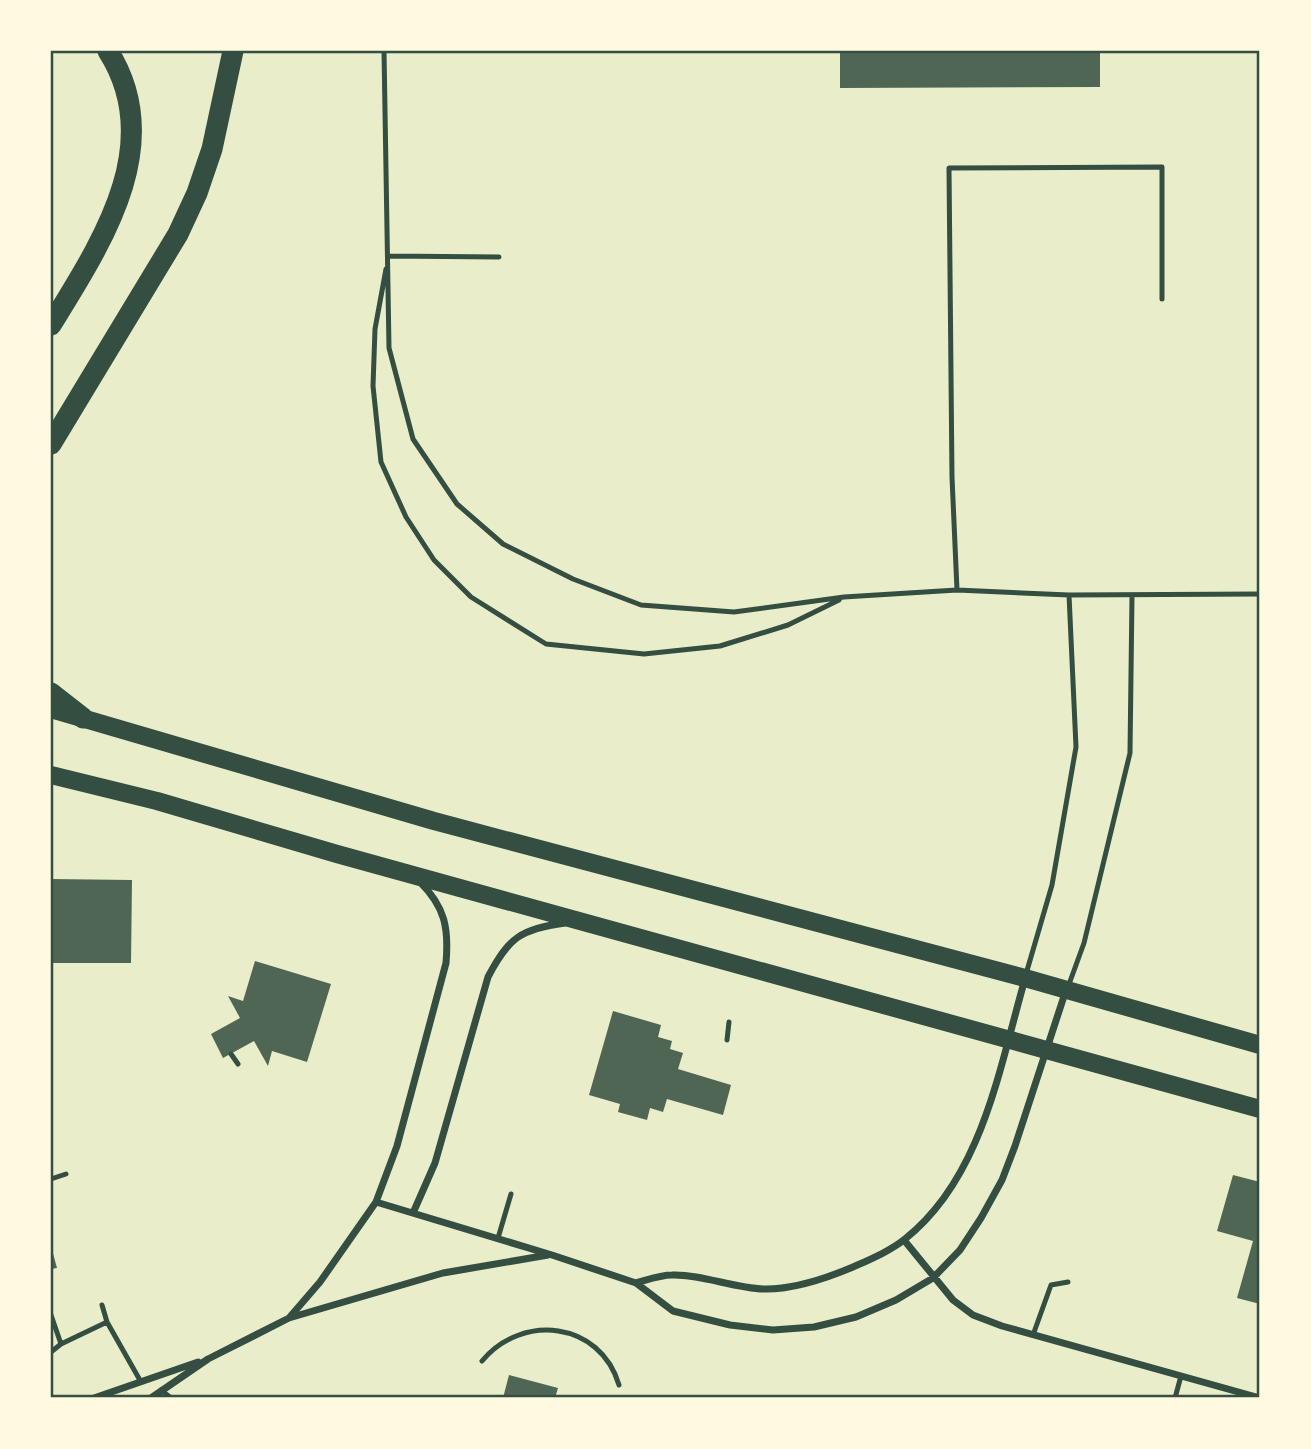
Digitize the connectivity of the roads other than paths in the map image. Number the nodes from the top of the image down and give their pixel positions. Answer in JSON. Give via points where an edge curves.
{"nodes":[{"id":1,"x":108,"y":51,"type":"edge"},
{"id":2,"x":233,"y":51,"type":"edge"},
{"id":3,"x":384,"y":51,"type":"edge"},
{"id":4,"x":388,"y":256,"type":"junction"},
{"id":5,"x":499,"y":257,"type":"dead end"},
{"id":6,"x":1161,"y":299,"type":"dead end"},
{"id":7,"x":51,"y":325,"type":"edge"},
{"id":8,"x":51,"y":444,"type":"edge"},
{"id":9,"x":957,"y":590,"type":"junction"},
{"id":10,"x":1260,"y":594,"type":"edge"},
{"id":11,"x":1069,"y":595,"type":"junction"},
{"id":12,"x":1132,"y":596,"type":"junction"},
{"id":13,"x":844,"y":597,"type":"junction"},
{"id":14,"x":51,"y":693,"type":"edge"},
{"id":15,"x":51,"y":709,"type":"edge"},
{"id":16,"x":83,"y":718,"type":"junction"},
{"id":17,"x":51,"y":775,"type":"edge"},
{"id":18,"x":412,"y":874,"type":"junction"},
{"id":19,"x":578,"y":921,"type":"junction"},
{"id":20,"x":1025,"y":978,"type":"junction"},
{"id":21,"x":1066,"y":990,"type":"junction"},
{"id":22,"x":729,"y":1022,"type":"dead end"},
{"id":23,"x":1008,"y":1039,"type":"junction"},
{"id":24,"x":727,"y":1040,"type":"dead end"},
{"id":25,"x":1260,"y":1045,"type":"edge"},
{"id":26,"x":1047,"y":1050,"type":"junction"},
{"id":27,"x":231,"y":1054,"type":"dead end"},
{"id":28,"x":238,"y":1064,"type":"dead end"},
{"id":29,"x":1260,"y":1109,"type":"edge"},
{"id":30,"x":66,"y":1174,"type":"dead end"},
{"id":31,"x":51,"y":1178,"type":"edge"},
{"id":32,"x":512,"y":1194,"type":"dead end"},
{"id":33,"x":376,"y":1202,"type":"junction"},
{"id":34,"x":413,"y":1213,"type":"junction"},
{"id":35,"x":498,"y":1238,"type":"junction"},
{"id":36,"x":904,"y":1240,"type":"junction"},
{"id":37,"x":552,"y":1255,"type":"junction"},
{"id":38,"x":933,"y":1278,"type":"junction"},
{"id":39,"x":1068,"y":1282,"type":"dead end"},
{"id":40,"x":636,"y":1283,"type":"junction"},
{"id":41,"x":102,"y":1305,"type":"dead end"},
{"id":42,"x":51,"y":1315,"type":"edge"},
{"id":43,"x":289,"y":1318,"type":"junction"},
{"id":44,"x":107,"y":1322,"type":"junction"},
{"id":45,"x":1033,"y":1335,"type":"junction"},
{"id":46,"x":61,"y":1344,"type":"junction"},
{"id":47,"x":51,"y":1352,"type":"edge"},
{"id":48,"x":208,"y":1359,"type":"junction"},
{"id":49,"x":482,"y":1362,"type":"dead end"},
{"id":50,"x":1181,"y":1376,"type":"junction"},
{"id":51,"x":141,"y":1382,"type":"junction"},
{"id":52,"x":619,"y":1385,"type":"dead end"},
{"id":53,"x":161,"y":1394,"type":"edge"},
{"id":54,"x":94,"y":1398,"type":"edge"},
{"id":55,"x":151,"y":1398,"type":"edge"},
{"id":56,"x":171,"y":1398,"type":"edge"},
{"id":57,"x":1175,"y":1398,"type":"edge"},
{"id":58,"x":1260,"y":1398,"type":"edge"}],
"edges":[{"from":1,"to":7,"type":"highway","via":[[129,111],[129,168],[111,219]]},
{"from":2,"to":8,"type":"highway","via":[[212,149],[197,193],[178,234]]},
{"from":3,"to":4,"type":"lane"},
{"from":4,"to":5,"type":"lane"},
{"from":4,"to":13,"type":"lane","via":[[389,348],[414,439],[457,504],[503,544],[573,579],[641,605],[734,612]]},
{"from":4,"to":13,"type":"lane","via":[[375,329],[373,386],[381,462],[406,517],[435,560],[471,597],[546,644],[644,654],[720,646],[788,625]]},
{"from":6,"to":9,"type":"lane","via":[[1161,167],[949,168]]},
{"from":9,"to":11,"type":"lane"},
{"from":9,"to":13,"type":"lane"},
{"from":10,"to":12,"type":"lane"},
{"from":11,"to":12,"type":"lane"},
{"from":11,"to":20,"type":"lane","via":[[1076,747],[1052,885]]},
{"from":12,"to":21,"type":"lane","via":[[1129,753],[1084,943]]},
{"from":14,"to":16,"type":"highway"},
{"from":15,"to":16,"type":"main road"},
{"from":16,"to":20,"type":"main road","via":[[435,821]]},
{"from":17,"to":18,"type":"main road"},
{"from":18,"to":19,"type":"main road"},
{"from":18,"to":33,"type":"street","via":[[446,922],[446,963],[397,1146]]},
{"from":19,"to":23,"type":"main road"},
{"from":19,"to":34,"type":"street","via":[[536,927],[514,939],[499,956],[488,977],[435,1163]]},
{"from":20,"to":21,"type":"main road"},
{"from":20,"to":23,"type":"street"},
{"from":21,"to":25,"type":"main road"},
{"from":21,"to":26,"type":"street"},
{"from":22,"to":24,"type":"lane"},
{"from":23,"to":26,"type":"main road"},
{"from":23,"to":36,"type":"street","via":[[981,1133],[966,1163],[931,1215]]},
{"from":26,"to":29,"type":"main road"},
{"from":26,"to":38,"type":"street","via":[[1002,1180],[960,1250]]},
{"from":27,"to":28,"type":"lane"},
{"from":30,"to":31,"type":"lane"},
{"from":32,"to":35,"type":"lane"},
{"from":33,"to":34,"type":"street"},
{"from":33,"to":43,"type":"street"},
{"from":34,"to":35,"type":"street"},
{"from":35,"to":37,"type":"street"},
{"from":36,"to":38,"type":"street"},
{"from":36,"to":40,"type":"street","via":[[873,1258],[803,1284],[767,1289],[671,1275]]},
{"from":37,"to":40,"type":"street"},
{"from":37,"to":43,"type":"street","via":[[443,1273]]},
{"from":38,"to":40,"type":"street","via":[[856,1317],[773,1330],[673,1311]]},
{"from":38,"to":45,"type":"street","via":[[973,1315]]},
{"from":39,"to":45,"type":"lane","via":[[1051,1285]]},
{"from":41,"to":44,"type":"lane"},
{"from":42,"to":46,"type":"lane"},
{"from":43,"to":48,"type":"street"},
{"from":44,"to":46,"type":"lane"},
{"from":44,"to":51,"type":"lane"},
{"from":45,"to":50,"type":"street"},
{"from":46,"to":47,"type":"lane"},
{"from":48,"to":51,"type":"street"},
{"from":48,"to":53,"type":"street"},
{"from":49,"to":52,"type":"lane","via":[[506,1339],[524,1332],[569,1334],[591,1342],[615,1371]]},
{"from":50,"to":57,"type":"lane"},
{"from":50,"to":58,"type":"street"},
{"from":51,"to":54,"type":"street"},
{"from":53,"to":55,"type":"street"},
{"from":53,"to":56,"type":"lane"}]}
